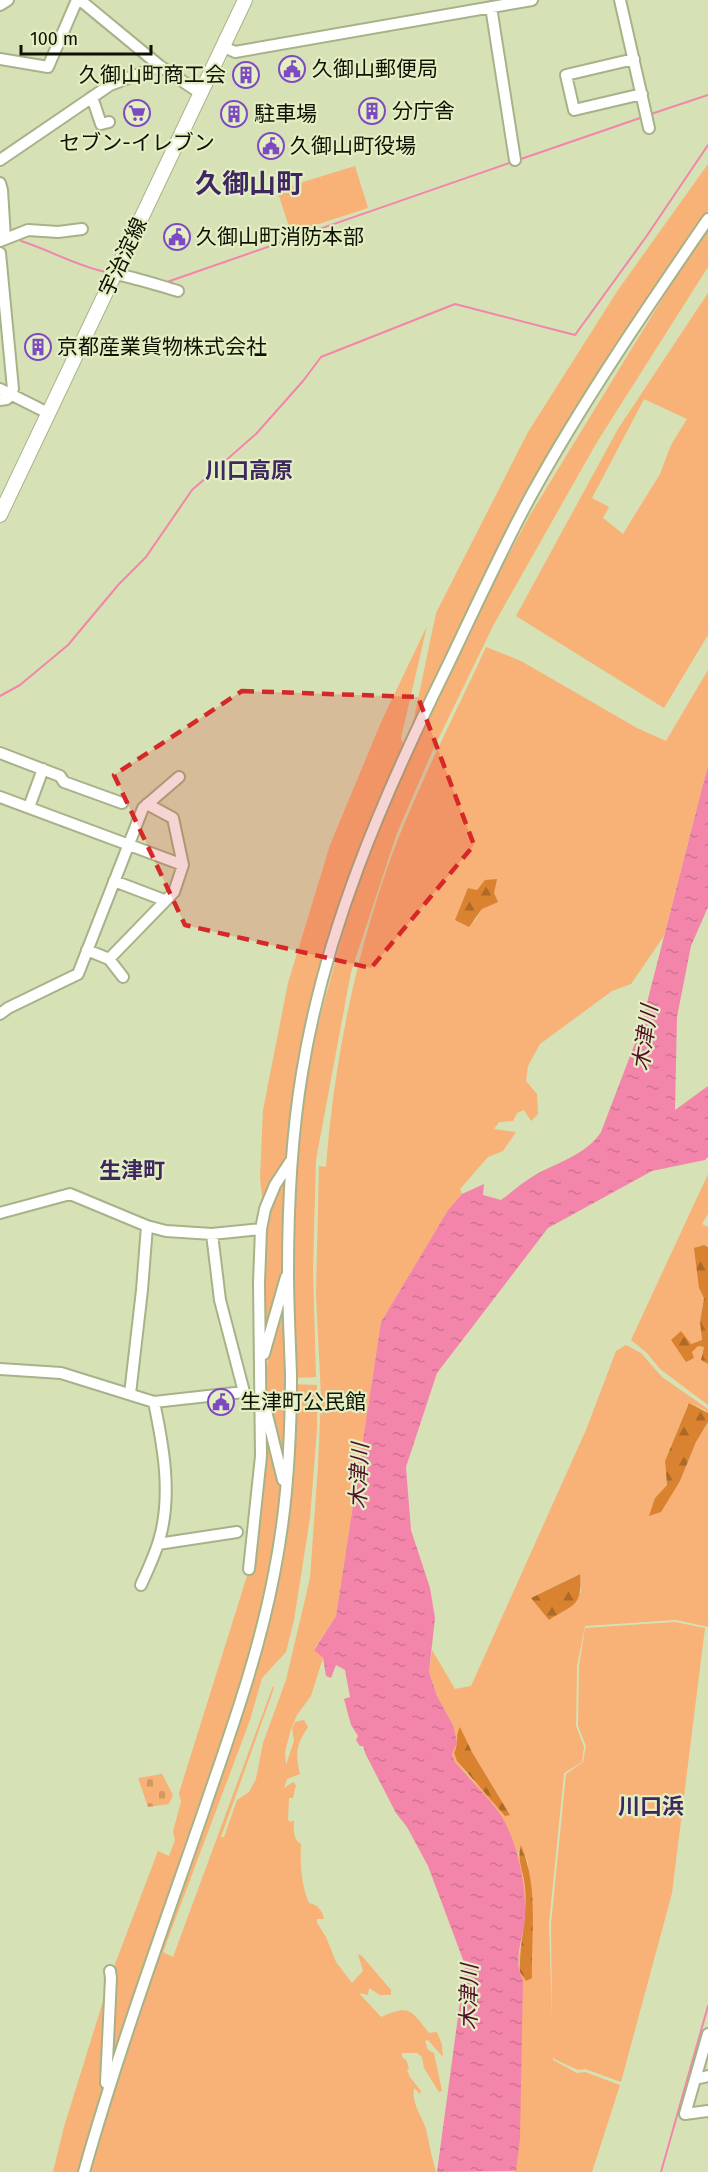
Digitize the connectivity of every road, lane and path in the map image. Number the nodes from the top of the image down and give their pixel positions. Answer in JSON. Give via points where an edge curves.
{"nodes":[{"id":1,"x":8,"y":0,"type":"edge"},
{"id":2,"x":78,"y":0,"type":"edge"},
{"id":3,"x":246,"y":0,"type":"edge"},
{"id":4,"x":532,"y":0,"type":"edge"},
{"id":5,"x":620,"y":0,"type":"edge"},
{"id":6,"x":0,"y":5,"type":"edge"},
{"id":7,"x":491,"y":7,"type":"junction"},
{"id":8,"x":224,"y":47,"type":"junction"},
{"id":9,"x":0,"y":59,"type":"edge"},
{"id":10,"x":634,"y":59,"type":"junction"},
{"id":11,"x":160,"y":66,"type":"junction"},
{"id":12,"x":200,"y":93,"type":"junction"},
{"id":13,"x":642,"y":94,"type":"junction"},
{"id":14,"x":92,"y":97,"type":"junction"},
{"id":15,"x":108,"y":122,"type":"dead end"},
{"id":16,"x":649,"y":128,"type":"dead end"},
{"id":17,"x":0,"y":160,"type":"edge"},
{"id":18,"x":515,"y":160,"type":"dead end"},
{"id":19,"x":0,"y":183,"type":"edge"},
{"id":20,"x":708,"y":219,"type":"edge"},
{"id":21,"x":82,"y":229,"type":"dead end"},
{"id":22,"x":2,"y":240,"type":"edge"},
{"id":23,"x":0,"y":253,"type":"edge"},
{"id":24,"x":115,"y":274,"type":"junction"},
{"id":25,"x":178,"y":291,"type":"dead end"},
{"id":26,"x":5,"y":346,"type":"edge"},
{"id":27,"x":5,"y":392,"type":"edge"},
{"id":28,"x":0,"y":400,"type":"edge"},
{"id":29,"x":48,"y":413,"type":"junction"},
{"id":30,"x":0,"y":515,"type":"edge"},
{"id":31,"x":0,"y":753,"type":"edge"},
{"id":32,"x":43,"y":769,"type":"junction"},
{"id":33,"x":179,"y":777,"type":"dead end"},
{"id":34,"x":0,"y":796,"type":"edge"},
{"id":35,"x":122,"y":803,"type":"dead end"},
{"id":36,"x":147,"y":804,"type":"junction"},
{"id":37,"x":29,"y":807,"type":"junction"},
{"id":38,"x":129,"y":844,"type":"junction"},
{"id":39,"x":183,"y":865,"type":"junction"},
{"id":40,"x":114,"y":881,"type":"junction"},
{"id":41,"x":164,"y":900,"type":"junction"},
{"id":42,"x":87,"y":950,"type":"junction"},
{"id":43,"x":109,"y":958,"type":"junction"},
{"id":44,"x":123,"y":977,"type":"dead end"},
{"id":45,"x":3,"y":1009,"type":"edge"},
{"id":46,"x":290,"y":1162,"type":"junction"},
{"id":47,"x":0,"y":1213,"type":"edge"},
{"id":48,"x":147,"y":1226,"type":"junction"},
{"id":49,"x":261,"y":1229,"type":"junction"},
{"id":50,"x":212,"y":1234,"type":"junction"},
{"id":51,"x":288,"y":1274,"type":"junction"},
{"id":52,"x":0,"y":1369,"type":"edge"},
{"id":53,"x":260,"y":1381,"type":"junction"},
{"id":54,"x":244,"y":1392,"type":"junction"},
{"id":55,"x":130,"y":1394,"type":"junction"},
{"id":56,"x":154,"y":1402,"type":"junction"},
{"id":57,"x":286,"y":1487,"type":"junction"},
{"id":58,"x":237,"y":1532,"type":"dead end"},
{"id":59,"x":158,"y":1544,"type":"junction"},
{"id":60,"x":249,"y":1569,"type":"dead end"},
{"id":61,"x":141,"y":1585,"type":"dead end"},
{"id":62,"x":110,"y":1971,"type":"dead end"},
{"id":63,"x":707,"y":2037,"type":"edge"},
{"id":64,"x":708,"y":2076,"type":"edge"},
{"id":65,"x":695,"y":2079,"type":"junction"},
{"id":66,"x":108,"y":2089,"type":"junction"},
{"id":67,"x":708,"y":2111,"type":"edge"},
{"id":68,"x":84,"y":2172,"type":"edge"}],
"edges":[{"from":1,"to":6,"type":"street"},
{"from":2,"to":9,"type":"street","via":[[48,67]]},
{"from":2,"to":11,"type":"street"},
{"from":3,"to":8,"type":"main road","name":"宇治淀線"},
{"from":4,"to":7,"type":"street"},
{"from":5,"to":10,"type":"street"},
{"from":7,"to":8,"type":"street","via":[[235,52]]},
{"from":7,"to":18,"type":"street"},
{"from":8,"to":12,"type":"main road","name":"宇治淀線"},
{"from":10,"to":13,"type":"street"},
{"from":10,"to":13,"type":"street","via":[[567,75],[574,110]]},
{"from":11,"to":12,"type":"street"},
{"from":11,"to":14,"type":"street"},
{"from":12,"to":24,"type":"main road","name":"宇治淀線"},
{"from":13,"to":16,"type":"street"},
{"from":14,"to":15,"type":"street","via":[[101,124]]},
{"from":14,"to":17,"type":"street"},
{"from":19,"to":22,"type":"street"},
{"from":20,"to":46,"type":"street","via":[[532,493],[410,741],[345,902],[302,1071]]},
{"from":21,"to":22,"type":"street","via":[[28,230]]},
{"from":23,"to":26,"type":"street"},
{"from":24,"to":25,"type":"street"},
{"from":24,"to":29,"type":"main road","name":"宇治淀線"},
{"from":26,"to":27,"type":"street","via":[[13,389]]},
{"from":27,"to":28,"type":"street","via":[[7,399]]},
{"from":27,"to":29,"type":"street"},
{"from":29,"to":30,"type":"main road","name":"宇治淀線"},
{"from":31,"to":32,"type":"street"},
{"from":32,"to":35,"type":"street","via":[[64,782]]},
{"from":32,"to":37,"type":"street"},
{"from":33,"to":36,"type":"street"},
{"from":34,"to":37,"type":"street"},
{"from":36,"to":38,"type":"street"},
{"from":36,"to":39,"type":"street","via":[[173,818]]},
{"from":37,"to":38,"type":"street"},
{"from":38,"to":39,"type":"street"},
{"from":38,"to":40,"type":"street"},
{"from":39,"to":41,"type":"street","via":[[174,892]]},
{"from":40,"to":41,"type":"street"},
{"from":40,"to":42,"type":"street"},
{"from":41,"to":43,"type":"street"},
{"from":42,"to":43,"type":"street"},
{"from":42,"to":45,"type":"street","via":[[78,974]]},
{"from":43,"to":44,"type":"street"},
{"from":46,"to":49,"type":"street","via":[[275,1185]]},
{"from":46,"to":51,"type":"street"},
{"from":47,"to":48,"type":"street","via":[[70,1194]]},
{"from":48,"to":50,"type":"street"},
{"from":48,"to":55,"type":"street"},
{"from":49,"to":50,"type":"street"},
{"from":49,"to":53,"type":"street"},
{"from":50,"to":54,"type":"street","via":[[220,1300]]},
{"from":51,"to":53,"type":"street","via":[[264,1351]]},
{"from":51,"to":57,"type":"street","via":[[291,1382]]},
{"from":52,"to":55,"type":"street","via":[[61,1373]]},
{"from":53,"to":54,"type":"street","via":[[248,1383]]},
{"from":53,"to":57,"type":"street"},
{"from":53,"to":60,"type":"street","via":[[261,1456]]},
{"from":54,"to":56,"type":"street"},
{"from":55,"to":56,"type":"street"},
{"from":56,"to":59,"type":"street","via":[[162,1440],[165,1488],[165,1514]]},
{"from":57,"to":66,"type":"street","via":[[275,1572],[241,1703]]},
{"from":58,"to":59,"type":"street"},
{"from":59,"to":61,"type":"street"},
{"from":62,"to":66,"type":"street","via":[[105,2082]]},
{"from":63,"to":65,"type":"street"},
{"from":64,"to":65,"type":"street"},
{"from":65,"to":67,"type":"street","via":[[685,2114]]},
{"from":66,"to":68,"type":"street"}]}
